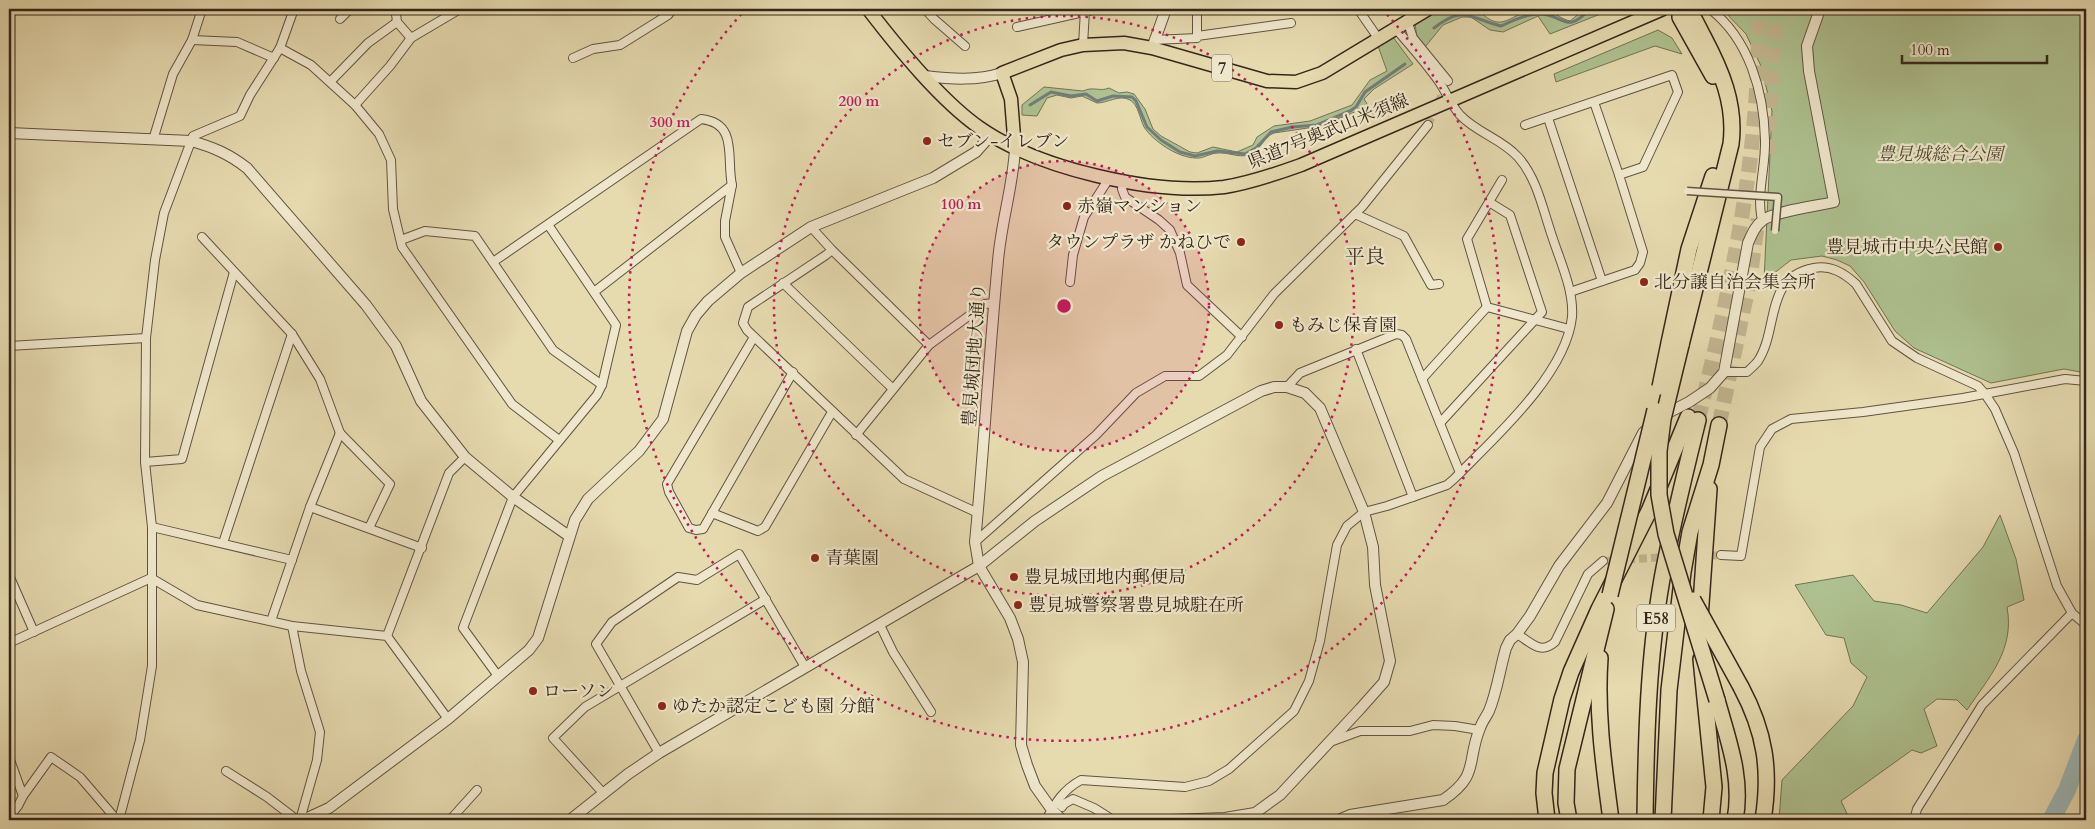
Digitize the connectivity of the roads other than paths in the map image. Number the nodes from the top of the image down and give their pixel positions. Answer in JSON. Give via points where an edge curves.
{"nodes":[{"id":1,"x":202,"y":9,"type":"edge"},
{"id":2,"x":294,"y":9,"type":"edge"},
{"id":3,"x":350,"y":9,"type":"edge"},
{"id":4,"x":404,"y":9,"type":"edge"},
{"id":5,"x":460,"y":9,"type":"edge"},
{"id":6,"x":673,"y":9,"type":"edge"},
{"id":7,"x":868,"y":9,"type":"edge"},
{"id":8,"x":925,"y":9,"type":"edge"},
{"id":9,"x":1097,"y":9,"type":"edge"},
{"id":10,"x":1166,"y":9,"type":"edge"},
{"id":11,"x":1197,"y":9,"type":"edge"},
{"id":12,"x":1358,"y":9,"type":"edge"},
{"id":13,"x":1428,"y":9,"type":"edge"},
{"id":14,"x":1662,"y":9,"type":"edge"},
{"id":15,"x":1680,"y":9,"type":"edge"},
{"id":16,"x":1687,"y":9,"type":"edge"},
{"id":17,"x":1710,"y":9,"type":"edge"},
{"id":18,"x":1820,"y":9,"type":"edge"},
{"id":19,"x":1086,"y":10,"type":"edge"},
{"id":20,"x":395,"y":15,"type":"edge"},
{"id":21,"x":340,"y":19,"type":"dead end"},
{"id":22,"x":1407,"y":20,"type":"junction"},
{"id":23,"x":1291,"y":23,"type":"dead end"},
{"id":24,"x":1016,"y":27,"type":"dead end"},
{"id":25,"x":1395,"y":28,"type":"junction"},
{"id":26,"x":1197,"y":36,"type":"junction"},
{"id":27,"x":411,"y":38,"type":"junction"},
{"id":28,"x":1378,"y":38,"type":"junction"},
{"id":29,"x":192,"y":40,"type":"junction"},
{"id":30,"x":1153,"y":44,"type":"junction"},
{"id":31,"x":1084,"y":45,"type":"junction"},
{"id":32,"x":965,"y":46,"type":"dead end"},
{"id":33,"x":280,"y":48,"type":"junction"},
{"id":34,"x":274,"y":58,"type":"junction"},
{"id":35,"x":573,"y":58,"type":"dead end"},
{"id":36,"x":1002,"y":74,"type":"junction"},
{"id":37,"x":925,"y":76,"type":"junction"},
{"id":38,"x":1448,"y":81,"type":"dead end"},
{"id":39,"x":331,"y":82,"type":"junction"},
{"id":40,"x":1449,"y":100,"type":"junction"},
{"id":41,"x":1594,"y":102,"type":"junction"},
{"id":42,"x":355,"y":106,"type":"junction"},
{"id":43,"x":1548,"y":118,"type":"junction"},
{"id":44,"x":1428,"y":125,"type":"tunnel mouth"},
{"id":45,"x":1525,"y":125,"type":"dead end"},
{"id":46,"x":9,"y":133,"type":"edge"},
{"id":47,"x":992,"y":135,"type":"junction"},
{"id":48,"x":153,"y":140,"type":"junction"},
{"id":49,"x":191,"y":141,"type":"junction"},
{"id":50,"x":1015,"y":149,"type":"junction"},
{"id":51,"x":1619,"y":175,"type":"junction"},
{"id":52,"x":1110,"y":177,"type":"junction"},
{"id":53,"x":1123,"y":180,"type":"junction"},
{"id":54,"x":1502,"y":180,"type":"dead end"},
{"id":55,"x":732,"y":185,"type":"junction"},
{"id":56,"x":1686,"y":192,"type":"dead end"},
{"id":57,"x":1489,"y":202,"type":"junction"},
{"id":58,"x":1355,"y":214,"type":"junction"},
{"id":59,"x":1762,"y":220,"type":"junction"},
{"id":60,"x":549,"y":226,"type":"junction"},
{"id":61,"x":811,"y":227,"type":"junction"},
{"id":62,"x":1774,"y":230,"type":"dead end"},
{"id":63,"x":202,"y":236,"type":"dead end"},
{"id":64,"x":401,"y":240,"type":"junction"},
{"id":65,"x":832,"y":250,"type":"junction"},
{"id":66,"x":493,"y":262,"type":"junction"},
{"id":67,"x":234,"y":272,"type":"junction"},
{"id":68,"x":741,"y":273,"type":"junction"},
{"id":69,"x":1602,"y":281,"type":"junction"},
{"id":70,"x":1070,"y":282,"type":"dead end"},
{"id":71,"x":783,"y":283,"type":"junction"},
{"id":72,"x":1439,"y":284,"type":"dead end"},
{"id":73,"x":594,"y":292,"type":"junction"},
{"id":74,"x":1570,"y":292,"type":"junction"},
{"id":75,"x":994,"y":303,"type":"junction"},
{"id":76,"x":1488,"y":307,"type":"junction"},
{"id":77,"x":1537,"y":320,"type":"junction"},
{"id":78,"x":1569,"y":329,"type":"junction"},
{"id":79,"x":292,"y":334,"type":"junction"},
{"id":80,"x":754,"y":337,"type":"junction"},
{"id":81,"x":1242,"y":337,"type":"junction"},
{"id":82,"x":146,"y":338,"type":"junction"},
{"id":83,"x":1675,"y":344,"type":"junction"},
{"id":84,"x":929,"y":345,"type":"junction"},
{"id":85,"x":9,"y":346,"type":"edge"},
{"id":86,"x":1356,"y":349,"type":"junction"},
{"id":87,"x":793,"y":372,"type":"junction"},
{"id":88,"x":1724,"y":372,"type":"junction"},
{"id":89,"x":1422,"y":379,"type":"junction"},
{"id":90,"x":2086,"y":381,"type":"edge"},
{"id":91,"x":602,"y":385,"type":"junction"},
{"id":92,"x":1287,"y":386,"type":"junction"},
{"id":93,"x":893,"y":389,"type":"junction"},
{"id":94,"x":1985,"y":394,"type":"junction"},
{"id":95,"x":832,"y":412,"type":"junction"},
{"id":96,"x":1440,"y":423,"type":"junction"},
{"id":97,"x":1720,"y":425,"type":"tunnel mouth"},
{"id":98,"x":340,"y":434,"type":"junction"},
{"id":99,"x":856,"y":435,"type":"junction"},
{"id":100,"x":559,"y":440,"type":"junction"},
{"id":101,"x":465,"y":458,"type":"junction"},
{"id":102,"x":145,"y":462,"type":"junction"},
{"id":103,"x":1711,"y":465,"type":"junction"},
{"id":104,"x":1460,"y":473,"type":"junction"},
{"id":105,"x":513,"y":496,"type":"junction"},
{"id":106,"x":1413,"y":497,"type":"junction"},
{"id":107,"x":310,"y":507,"type":"junction"},
{"id":108,"x":1364,"y":512,"type":"junction"},
{"id":109,"x":712,"y":513,"type":"junction"},
{"id":110,"x":978,"y":513,"type":"junction"},
{"id":111,"x":152,"y":527,"type":"junction"},
{"id":112,"x":369,"y":528,"type":"junction"},
{"id":113,"x":569,"y":536,"type":"junction"},
{"id":114,"x":975,"y":542,"type":"junction"},
{"id":115,"x":223,"y":543,"type":"junction"},
{"id":116,"x":422,"y":548,"type":"junction"},
{"id":117,"x":1721,"y":555,"type":"tunnel mouth"},
{"id":118,"x":292,"y":560,"type":"junction"},
{"id":119,"x":1603,"y":561,"type":"tunnel mouth"},
{"id":120,"x":979,"y":566,"type":"junction"},
{"id":121,"x":1677,"y":568,"type":"junction"},
{"id":122,"x":9,"y":575,"type":"edge"},
{"id":123,"x":151,"y":578,"type":"junction"},
{"id":124,"x":1610,"y":595,"type":"junction"},
{"id":125,"x":766,"y":599,"type":"junction"},
{"id":126,"x":2072,"y":613,"type":"junction"},
{"id":127,"x":271,"y":621,"type":"junction"},
{"id":128,"x":880,"y":624,"type":"junction"},
{"id":129,"x":2086,"y":625,"type":"edge"},
{"id":130,"x":292,"y":626,"type":"junction"},
{"id":131,"x":34,"y":632,"type":"junction"},
{"id":132,"x":1517,"y":634,"type":"junction"},
{"id":133,"x":388,"y":636,"type":"junction"},
{"id":134,"x":9,"y":643,"type":"edge"},
{"id":135,"x":805,"y":667,"type":"junction"},
{"id":136,"x":498,"y":676,"type":"junction"},
{"id":137,"x":620,"y":686,"type":"junction"},
{"id":138,"x":932,"y":712,"type":"dead end"},
{"id":139,"x":448,"y":719,"type":"junction"},
{"id":140,"x":1479,"y":730,"type":"junction"},
{"id":141,"x":1326,"y":744,"type":"junction"},
{"id":142,"x":659,"y":752,"type":"junction"},
{"id":143,"x":9,"y":757,"type":"edge"},
{"id":144,"x":226,"y":771,"type":"dead end"},
{"id":145,"x":477,"y":790,"type":"dead end"},
{"id":146,"x":604,"y":794,"type":"junction"},
{"id":147,"x":23,"y":796,"type":"junction"},
{"id":148,"x":1062,"y":807,"type":"dead end"},
{"id":149,"x":1052,"y":810,"type":"junction"},
{"id":150,"x":9,"y":817,"type":"edge"},
{"id":151,"x":118,"y":820,"type":"edge"},
{"id":152,"x":300,"y":820,"type":"edge"},
{"id":153,"x":450,"y":820,"type":"edge"},
{"id":154,"x":570,"y":820,"type":"edge"},
{"id":155,"x":1046,"y":820,"type":"edge"},
{"id":156,"x":1062,"y":820,"type":"edge"},
{"id":157,"x":1113,"y":820,"type":"edge"},
{"id":158,"x":1171,"y":820,"type":"edge"},
{"id":159,"x":1338,"y":820,"type":"edge"},
{"id":160,"x":1547,"y":820,"type":"edge"},
{"id":161,"x":1569,"y":820,"type":"edge"},
{"id":162,"x":1611,"y":820,"type":"edge"},
{"id":163,"x":1645,"y":820,"type":"edge"},
{"id":164,"x":1663,"y":820,"type":"edge"},
{"id":165,"x":1711,"y":820,"type":"edge"},
{"id":166,"x":1735,"y":820,"type":"edge"},
{"id":167,"x":1762,"y":820,"type":"edge"},
{"id":168,"x":1914,"y":820,"type":"edge"}],
"edges":[{"from":1,"to":29,"type":"street"},
{"from":2,"to":33,"type":"street"},
{"from":3,"to":21,"type":"street"},
{"from":4,"to":20,"type":"street"},
{"from":5,"to":27,"type":"street"},
{"from":6,"to":35,"type":"street","via":[[620,45],[593,49]]},
{"from":7,"to":37,"type":"main road","name":"県道7号奥武山米須線"},
{"from":8,"to":32,"type":"street"},
{"from":9,"to":19,"type":"street"},
{"from":10,"to":30,"type":"street"},
{"from":11,"to":26,"type":"street"},
{"from":12,"to":28,"type":"street"},
{"from":13,"to":22,"type":"main road","number":"7"},
{"from":14,"to":40,"type":"main road","name":"県道7号奥武山米須線"},
{"from":15,"to":83,"type":"highway","via":[[1680,17],[1719,92],[1723,136],[1689,249]]},
{"from":16,"to":83,"type":"highway","via":[[1716,61],[1732,111],[1733,129]]},
{"from":17,"to":59,"type":"street","via":[[1723,19],[1740,42],[1762,106],[1765,140],[1759,206]]},
{"from":18,"to":59,"type":"street","via":[[1807,46],[1834,202]]},
{"from":19,"to":24,"type":"street"},
{"from":19,"to":31,"type":"street"},
{"from":20,"to":27,"type":"street"},
{"from":20,"to":39,"type":"street"},
{"from":22,"to":25,"type":"main road","number":"7"},
{"from":22,"to":38,"type":"street","via":[[1413,38]]},
{"from":23,"to":26,"type":"street"},
{"from":25,"to":28,"type":"main road","number":"7"},
{"from":25,"to":40,"type":"street","via":[[1440,83]]},
{"from":26,"to":30,"type":"street"},
{"from":27,"to":42,"type":"street"},
{"from":28,"to":30,"type":"main road","number":"7","via":[[1322,73],[1296,82],[1267,81]]},
{"from":29,"to":34,"type":"street","via":[[237,42]]},
{"from":29,"to":48,"type":"street","via":[[173,74]]},
{"from":30,"to":31,"type":"main road","number":"7"},
{"from":31,"to":36,"type":"main road","number":"7","via":[[1061,50]]},
{"from":33,"to":34,"type":"street"},
{"from":33,"to":39,"type":"street","via":[[311,65]]},
{"from":34,"to":49,"type":"street","via":[[240,116],[193,136]]},
{"from":36,"to":37,"type":"street","via":[[966,79]]},
{"from":36,"to":50,"type":"main road","via":[[1011,99]]},
{"from":37,"to":47,"type":"main road","name":"県道7号奥武山米須線","via":[[962,114]]},
{"from":39,"to":42,"type":"street"},
{"from":40,"to":53,"type":"main road","name":"県道7号奥武山米須線","via":[[1300,165],[1245,183],[1184,188]]},
{"from":40,"to":74,"type":"street","via":[[1473,127],[1508,148],[1527,168]]},
{"from":41,"to":43,"type":"street"},
{"from":41,"to":51,"type":"street"},
{"from":41,"to":51,"type":"street","via":[[1672,75],[1678,92],[1643,167]]},
{"from":42,"to":64,"type":"street","via":[[379,134],[392,160],[394,209]]},
{"from":43,"to":45,"type":"street"},
{"from":43,"to":69,"type":"street"},
{"from":44,"to":58,"type":"street"},
{"from":46,"to":48,"type":"street"},
{"from":47,"to":50,"type":"main road","name":"県道7号奥武山米須線"},
{"from":47,"to":61,"type":"street","via":[[976,152],[933,178]]},
{"from":48,"to":49,"type":"street"},
{"from":49,"to":82,"type":"street","via":[[164,213]]},
{"from":49,"to":101,"type":"street","via":[[222,151],[247,168],[366,305],[396,346],[421,401]]},
{"from":50,"to":52,"type":"main road","name":"県道7号奥武山米須線"},
{"from":50,"to":75,"type":"street","name":"豊見城団地大通り","via":[[1001,228]]},
{"from":51,"to":69,"type":"street","via":[[1643,252],[1635,270]]},
{"from":52,"to":53,"type":"main road","name":"県道7号奥武山米須線"},
{"from":52,"to":70,"type":"street","via":[[1084,217],[1073,255]]},
{"from":53,"to":81,"type":"street","via":[[1125,197],[1170,230],[1180,253],[1187,286]]},
{"from":54,"to":57,"type":"street"},
{"from":55,"to":60,"type":"street","via":[[727,136],[716,123],[701,119]]},
{"from":55,"to":68,"type":"street","via":[[725,236]]},
{"from":55,"to":73,"type":"street"},
{"from":56,"to":62,"type":"street","bridge":true,"via":[[1778,197]]},
{"from":57,"to":76,"type":"street","via":[[1467,239]]},
{"from":57,"to":77,"type":"street","via":[[1510,215],[1542,312]]},
{"from":58,"to":72,"type":"street","via":[[1404,236],[1431,285]]},
{"from":58,"to":81,"type":"street","via":[[1274,294]]},
{"from":59,"to":88,"type":"street","via":[[1748,243]]},
{"from":60,"to":66,"type":"street"},
{"from":60,"to":73,"type":"street"},
{"from":61,"to":65,"type":"street"},
{"from":61,"to":68,"type":"street"},
{"from":63,"to":67,"type":"street"},
{"from":64,"to":66,"type":"street","via":[[425,231],[475,236]]},
{"from":64,"to":100,"type":"street","via":[[429,286],[512,404]]},
{"from":65,"to":71,"type":"street"},
{"from":65,"to":84,"type":"street"},
{"from":66,"to":91,"type":"street","via":[[553,350]]},
{"from":67,"to":79,"type":"street"},
{"from":67,"to":102,"type":"street","via":[[182,459]]},
{"from":68,"to":113,"type":"street","via":[[696,315],[687,331],[663,418],[639,450],[588,499]]},
{"from":69,"to":74,"type":"street"},
{"from":71,"to":80,"type":"street","via":[[748,307],[743,323]]},
{"from":71,"to":93,"type":"street"},
{"from":73,"to":91,"type":"street","via":[[616,325]]},
{"from":74,"to":78,"type":"street","via":[[1572,315]]},
{"from":75,"to":84,"type":"street","via":[[985,304]]},
{"from":75,"to":110,"type":"street","name":"豊見城団地大通り"},
{"from":76,"to":77,"type":"street"},
{"from":76,"to":89,"type":"street"},
{"from":77,"to":78,"type":"street"},
{"from":77,"to":96,"type":"street"},
{"from":78,"to":104,"type":"street","via":[[1552,369],[1528,401]]},
{"from":79,"to":98,"type":"street","via":[[320,379]]},
{"from":79,"to":115,"type":"street"},
{"from":80,"to":87,"type":"street"},
{"from":80,"to":109,"type":"street","via":[[668,484],[669,492],[689,528],[703,529]]},
{"from":81,"to":114,"type":"street","via":[[1227,355],[1205,372],[1192,377],[1165,376],[1136,392],[1096,435]]},
{"from":82,"to":85,"type":"street"},
{"from":82,"to":102,"type":"street"},
{"from":83,"to":121,"type":"highway","bridge":true,"via":[[1657,474],[1663,519]]},
{"from":83,"to":124,"type":"highway","bridge":true},
{"from":84,"to":93,"type":"street"},
{"from":86,"to":89,"type":"street","via":[[1396,334],[1402,335]]},
{"from":86,"to":92,"type":"street","via":[[1300,373]]},
{"from":86,"to":106,"type":"street"},
{"from":87,"to":95,"type":"street"},
{"from":87,"to":109,"type":"street"},
{"from":88,"to":94,"type":"street","via":[[1746,372],[1757,363],[1764,350],[1777,297],[1784,286],[1806,270],[1828,266],[1856,284],[1892,341],[1917,358],[1978,386]]},
{"from":88,"to":132,"type":"street","via":[[1710,388],[1658,418],[1643,433],[1607,503],[1559,566]]},
{"from":89,"to":96,"type":"street"},
{"from":90,"to":94,"type":"street","via":[[2065,379]]},
{"from":91,"to":100,"type":"street"},
{"from":92,"to":108,"type":"street","via":[[1305,393],[1320,408]]},
{"from":92,"to":120,"type":"street","via":[[1261,391],[1129,460],[1035,521]]},
{"from":93,"to":99,"type":"street"},
{"from":94,"to":117,"type":"street","via":[[1791,419],[1772,429],[1760,446],[1741,556]]},
{"from":94,"to":126,"type":"street","via":[[2014,453],[2057,586]]},
{"from":95,"to":99,"type":"street"},
{"from":95,"to":109,"type":"street","via":[[765,526],[758,531]]},
{"from":96,"to":104,"type":"street"},
{"from":97,"to":103,"type":"highway","number":"E58"},
{"from":98,"to":107,"type":"street"},
{"from":98,"to":112,"type":"street","via":[[390,484]]},
{"from":99,"to":110,"type":"street","via":[[904,479]]},
{"from":100,"to":105,"type":"street"},
{"from":101,"to":105,"type":"street"},
{"from":101,"to":116,"type":"street","via":[[450,473]]},
{"from":102,"to":111,"type":"street"},
{"from":103,"to":164,"type":"highway","number":"E58","via":[[1690,532],[1681,582],[1669,690]]},
{"from":103,"to":165,"type":"highway","via":[[1699,626],[1714,787]]},
{"from":104,"to":106,"type":"street","via":[[1446,485]]},
{"from":105,"to":113,"type":"street"},
{"from":105,"to":136,"type":"street","via":[[463,628]]},
{"from":106,"to":108,"type":"street"},
{"from":107,"to":112,"type":"street"},
{"from":107,"to":118,"type":"street"},
{"from":108,"to":141,"type":"street","via":[[1373,546],[1375,585],[1390,661],[1384,682]]},
{"from":108,"to":149,"type":"street","via":[[1347,526],[1337,544],[1320,641],[1309,681],[1294,711],[1229,769],[1209,781],[1185,786],[1081,780],[1069,786]]},
{"from":110,"to":114,"type":"street","name":"豊見城団地大通り"},
{"from":111,"to":115,"type":"street"},
{"from":111,"to":123,"type":"street"},
{"from":112,"to":116,"type":"street"},
{"from":113,"to":136,"type":"street","via":[[538,638],[529,650]]},
{"from":114,"to":120,"type":"street","name":"豊見城団地大通り"},
{"from":115,"to":118,"type":"street"},
{"from":116,"to":133,"type":"street"},
{"from":118,"to":127,"type":"street"},
{"from":119,"to":132,"type":"street","via":[[1588,574],[1555,642],[1548,648],[1540,649]]},
{"from":120,"to":128,"type":"street"},
{"from":120,"to":149,"type":"street","via":[[1010,618],[1018,639],[1023,662],[1021,744],[1035,786]]},
{"from":121,"to":166,"type":"highway","bridge":true,"via":[[1736,769],[1738,800]]},
{"from":121,"to":167,"type":"highway","bridge":true,"via":[[1756,716],[1767,771]]},
{"from":122,"to":131,"type":"street"},
{"from":123,"to":127,"type":"street","via":[[196,605]]},
{"from":123,"to":131,"type":"street"},
{"from":123,"to":151,"type":"street","via":[[152,666],[140,740]]},
{"from":124,"to":161,"type":"highway","via":[[1567,769]]},
{"from":124,"to":162,"type":"highway","via":[[1603,634],[1599,700]]},
{"from":125,"to":135,"type":"street"},
{"from":125,"to":137,"type":"street"},
{"from":125,"to":137,"type":"street","via":[[739,554],[697,580],[673,580],[612,622],[596,644]]},
{"from":126,"to":129,"type":"street"},
{"from":126,"to":168,"type":"street","via":[[1982,705],[1917,809]]},
{"from":127,"to":130,"type":"street"},
{"from":128,"to":135,"type":"street"},
{"from":128,"to":138,"type":"street","via":[[893,652]]},
{"from":130,"to":133,"type":"street"},
{"from":130,"to":152,"type":"street","via":[[300,672],[320,732],[317,760]]},
{"from":131,"to":134,"type":"street"},
{"from":132,"to":140,"type":"street","via":[[1506,648],[1489,710]]},
{"from":133,"to":139,"type":"street"},
{"from":135,"to":142,"type":"street"},
{"from":136,"to":139,"type":"street"},
{"from":137,"to":142,"type":"street"},
{"from":137,"to":146,"type":"street","via":[[585,706],[553,738]]},
{"from":139,"to":152,"type":"street","via":[[329,808]]},
{"from":140,"to":141,"type":"street","via":[[1433,725],[1410,731],[1360,732]]},
{"from":140,"to":159,"type":"street","via":[[1472,765],[1456,792],[1443,800],[1350,815]]},
{"from":141,"to":158,"type":"street","via":[[1280,795],[1255,813]]},
{"from":142,"to":146,"type":"street"},
{"from":143,"to":147,"type":"street"},
{"from":144,"to":152,"type":"street"},
{"from":145,"to":153,"type":"street"},
{"from":146,"to":154,"type":"street"},
{"from":147,"to":150,"type":"street"},
{"from":147,"to":151,"type":"street","via":[[51,757],[80,777]]},
{"from":148,"to":157,"type":"street","via":[[1073,799]]},
{"from":149,"to":155,"type":"street"},
{"from":149,"to":156,"type":"street"},
{"from":160,"to":163,"type":"highway","number":"E58","via":[[1545,773],[1570,672],[1693,418],[1655,626]]}]}
